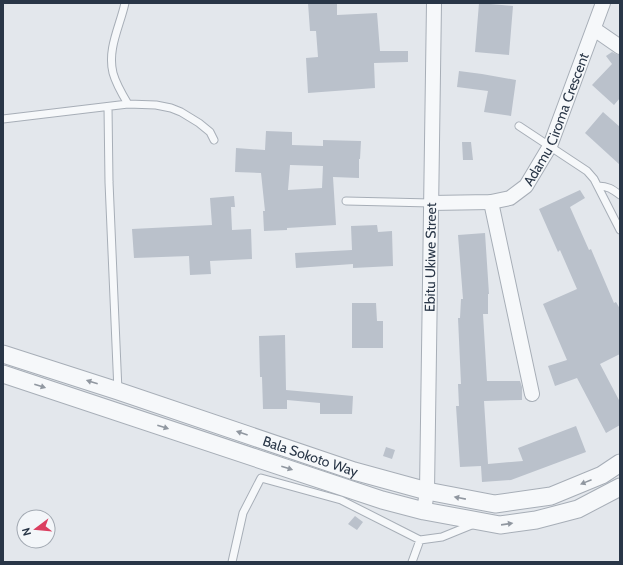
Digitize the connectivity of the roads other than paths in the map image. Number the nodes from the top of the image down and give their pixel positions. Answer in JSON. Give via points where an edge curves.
{"nodes":[{"id":1,"x":125,"y":3,"type":"edge"},
{"id":2,"x":434,"y":3,"type":"edge"},
{"id":3,"x":603,"y":3,"type":"edge"},
{"id":4,"x":594,"y":29,"type":"junction"},
{"id":5,"x":620,"y":47,"type":"edge"},
{"id":6,"x":128,"y":104,"type":"junction"},
{"id":7,"x":108,"y":107,"type":"junction"},
{"id":8,"x":3,"y":119,"type":"edge"},
{"id":9,"x":519,"y":126,"type":"dead end"},
{"id":10,"x":214,"y":140,"type":"dead end"},
{"id":11,"x":550,"y":146,"type":"junction"},
{"id":12,"x":598,"y":186,"type":"junction"},
{"id":13,"x":620,"y":195,"type":"edge"},
{"id":14,"x":346,"y":201,"type":"dead end"},
{"id":15,"x":491,"y":202,"type":"junction"},
{"id":16,"x":431,"y":203,"type":"junction"},
{"id":17,"x":620,"y":230,"type":"edge"},
{"id":18,"x":4,"y":354,"type":"edge"},
{"id":19,"x":3,"y":374,"type":"edge"},
{"id":20,"x":118,"y":391,"type":"junction"},
{"id":21,"x":532,"y":394,"type":"dead end"},
{"id":22,"x":620,"y":463,"type":"edge"},
{"id":23,"x":263,"y":469,"type":"junction"},
{"id":24,"x":620,"y":487,"type":"edge"},
{"id":25,"x":427,"y":491,"type":"junction"},
{"id":26,"x":424,"y":511,"type":"junction"},
{"id":27,"x":479,"y":521,"type":"junction"},
{"id":28,"x":420,"y":540,"type":"junction"},
{"id":29,"x":232,"y":562,"type":"edge"},
{"id":30,"x":412,"y":562,"type":"edge"}],
"edges":[{"from":1,"to":6,"type":"lane","via":[[112,46],[111,60],[113,73]]},
{"from":2,"to":16,"type":"street","name":"Ebitu Ukiwe Street"},
{"from":3,"to":4,"type":"street","name":"Adamu Ciroma Crescent"},
{"from":4,"to":5,"type":"street"},
{"from":4,"to":11,"type":"street","name":"Adamu Ciroma Crescent"},
{"from":6,"to":7,"type":"lane"},
{"from":6,"to":10,"type":"lane","via":[[156,105],[181,112],[210,132]]},
{"from":7,"to":8,"type":"lane"},
{"from":7,"to":20,"type":"lane"},
{"from":9,"to":11,"type":"lane"},
{"from":11,"to":12,"type":"lane","via":[[587,171]]},
{"from":11,"to":15,"type":"street","name":"Adamu Ciroma Crescent","via":[[526,186],[510,198]]},
{"from":12,"to":13,"type":"lane","via":[[605,186]]},
{"from":12,"to":17,"type":"lane"},
{"from":14,"to":16,"type":"lane"},
{"from":15,"to":16,"type":"street","name":"Adamu Ciroma Crescent"},
{"from":15,"to":21,"type":"street"},
{"from":16,"to":25,"type":"street","name":"Ebitu Ukiwe Street"},
{"from":20,"to":18,"type":"street","name":"Bala Sokoto Way","one_way":true},
{"from":19,"to":23,"type":"street","name":"Bala Sokoto Way","one_way":true},
{"from":25,"to":20,"type":"street","name":"Bala Sokoto Way","one_way":true,"via":[[354,471]]},
{"from":22,"to":25,"type":"street","name":"Bala Sokoto Way","one_way":true,"via":[[602,476],[551,496],[495,504]]},
{"from":23,"to":26,"type":"street","name":"Bala Sokoto Way","one_way":true},
{"from":23,"to":28,"type":"lane","via":[[341,500]]},
{"from":23,"to":29,"type":"lane","via":[[243,512]]},
{"from":27,"to":24,"type":"street","name":"Bala Sokoto Way","one_way":true,"via":[[500,525],[578,510]]},
{"from":25,"to":26,"type":"street","name":"Ebitu Ukiwe Street"},
{"from":26,"to":27,"type":"street","name":"Bala Sokoto Way"},
{"from":27,"to":28,"type":"lane","via":[[442,537]]},
{"from":28,"to":30,"type":"lane"}]}
